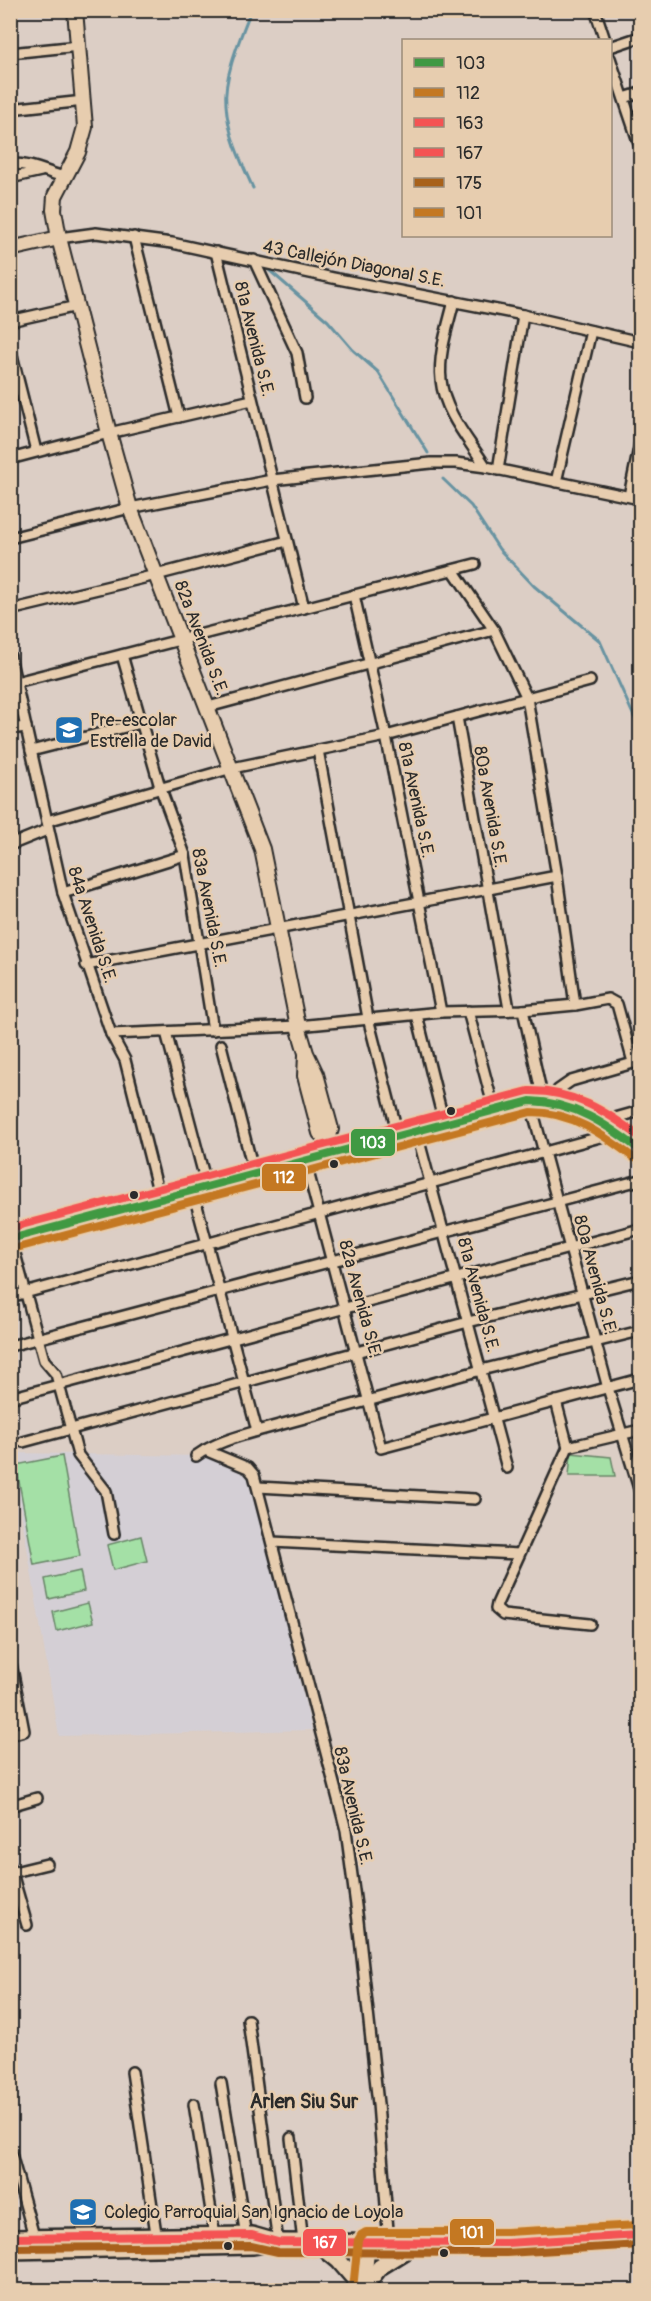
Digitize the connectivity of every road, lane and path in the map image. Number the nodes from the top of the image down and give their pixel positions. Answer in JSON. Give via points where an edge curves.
{"nodes":[{"id":1,"x":75,"y":10,"type":"edge"},
{"id":2,"x":595,"y":10,"type":"edge"},
{"id":3,"x":640,"y":37,"type":"edge"},
{"id":4,"x":605,"y":39,"type":"edge"},
{"id":5,"x":79,"y":46,"type":"junction"},
{"id":6,"x":612,"y":46,"type":"edge"},
{"id":7,"x":10,"y":53,"type":"edge"},
{"id":8,"x":612,"y":64,"type":"edge"},
{"id":9,"x":640,"y":93,"type":"edge"},
{"id":10,"x":624,"y":98,"type":"junction"},
{"id":11,"x":84,"y":101,"type":"junction"},
{"id":12,"x":10,"y":109,"type":"edge"},
{"id":13,"x":640,"y":147,"type":"edge"},
{"id":14,"x":10,"y":164,"type":"edge"},
{"id":15,"x":41,"y":171,"type":"junction"},
{"id":16,"x":64,"y":177,"type":"junction"},
{"id":17,"x":10,"y":178,"type":"edge"},
{"id":18,"x":134,"y":237,"type":"junction"},
{"id":19,"x":59,"y":238,"type":"junction"},
{"id":20,"x":10,"y":249,"type":"edge"},
{"id":21,"x":216,"y":252,"type":"junction"},
{"id":22,"x":254,"y":260,"type":"junction"},
{"id":23,"x":454,"y":301,"type":"junction"},
{"id":24,"x":77,"y":306,"type":"junction"},
{"id":25,"x":523,"y":315,"type":"junction"},
{"id":26,"x":10,"y":321,"type":"edge"},
{"id":27,"x":591,"y":331,"type":"junction"},
{"id":28,"x":640,"y":342,"type":"edge"},
{"id":29,"x":10,"y":347,"type":"edge"},
{"id":30,"x":305,"y":398,"type":"dead end"},
{"id":31,"x":252,"y":400,"type":"junction"},
{"id":32,"x":179,"y":417,"type":"junction"},
{"id":33,"x":109,"y":433,"type":"junction"},
{"id":34,"x":640,"y":444,"type":"edge"},
{"id":35,"x":36,"y":451,"type":"junction"},
{"id":36,"x":10,"y":459,"type":"edge"},
{"id":37,"x":486,"y":467,"type":"junction"},
{"id":38,"x":498,"y":470,"type":"junction"},
{"id":39,"x":272,"y":480,"type":"junction"},
{"id":40,"x":556,"y":482,"type":"junction"},
{"id":41,"x":629,"y":496,"type":"junction"},
{"id":42,"x":640,"y":499,"type":"edge"},
{"id":43,"x":130,"y":508,"type":"junction"},
{"id":44,"x":10,"y":538,"type":"edge"},
{"id":45,"x":287,"y":541,"type":"junction"},
{"id":46,"x":475,"y":564,"type":"dead end"},
{"id":47,"x":453,"y":570,"type":"junction"},
{"id":48,"x":156,"y":575,"type":"junction"},
{"id":49,"x":354,"y":595,"type":"junction"},
{"id":50,"x":304,"y":608,"type":"junction"},
{"id":51,"x":10,"y":610,"type":"edge"},
{"id":52,"x":494,"y":630,"type":"junction"},
{"id":53,"x":182,"y":640,"type":"junction"},
{"id":54,"x":122,"y":655,"type":"junction"},
{"id":55,"x":10,"y":656,"type":"edge"},
{"id":56,"x":370,"y":665,"type":"junction"},
{"id":57,"x":590,"y":681,"type":"dead end"},
{"id":58,"x":16,"y":682,"type":"junction"},
{"id":59,"x":527,"y":698,"type":"junction"},
{"id":60,"x":208,"y":707,"type":"junction"},
{"id":61,"x":457,"y":717,"type":"junction"},
{"id":62,"x":141,"y":723,"type":"junction"},
{"id":63,"x":26,"y":727,"type":"junction"},
{"id":64,"x":10,"y":729,"type":"edge"},
{"id":65,"x":386,"y":736,"type":"junction"},
{"id":66,"x":318,"y":750,"type":"junction"},
{"id":67,"x":31,"y":751,"type":"junction"},
{"id":68,"x":232,"y":768,"type":"junction"},
{"id":69,"x":160,"y":787,"type":"junction"},
{"id":70,"x":47,"y":825,"type":"junction"},
{"id":71,"x":10,"y":844,"type":"edge"},
{"id":72,"x":184,"y":855,"type":"junction"},
{"id":73,"x":557,"y":876,"type":"junction"},
{"id":74,"x":488,"y":889,"type":"junction"},
{"id":75,"x":63,"y":893,"type":"junction"},
{"id":76,"x":420,"y":902,"type":"junction"},
{"id":77,"x":349,"y":916,"type":"junction"},
{"id":78,"x":279,"y":929,"type":"junction"},
{"id":79,"x":200,"y":944,"type":"junction"},
{"id":80,"x":87,"y":965,"type":"junction"},
{"id":81,"x":575,"y":1005,"type":"junction"},
{"id":82,"x":509,"y":1009,"type":"junction"},
{"id":83,"x":523,"y":1010,"type":"junction"},
{"id":84,"x":468,"y":1011,"type":"junction"},
{"id":85,"x":441,"y":1012,"type":"junction"},
{"id":86,"x":417,"y":1015,"type":"junction"},
{"id":87,"x":368,"y":1018,"type":"junction"},
{"id":88,"x":298,"y":1026,"type":"junction"},
{"id":89,"x":213,"y":1030,"type":"junction"},
{"id":90,"x":166,"y":1032,"type":"junction"},
{"id":91,"x":111,"y":1034,"type":"junction"},
{"id":92,"x":220,"y":1045,"type":"dead end"},
{"id":93,"x":637,"y":1061,"type":"edge"},
{"id":94,"x":490,"y":1094,"type":"dead end"},
{"id":95,"x":542,"y":1100,"type":"junction"},
{"id":96,"x":640,"y":1111,"type":"edge"},
{"id":97,"x":601,"y":1122,"type":"junction"},
{"id":98,"x":444,"y":1123,"type":"junction"},
{"id":99,"x":416,"y":1130,"type":"junction"},
{"id":100,"x":615,"y":1133,"type":"junction"},
{"id":101,"x":398,"y":1135,"type":"junction"},
{"id":102,"x":330,"y":1146,"type":"junction"},
{"id":103,"x":640,"y":1150,"type":"edge"},
{"id":104,"x":545,"y":1153,"type":"junction"},
{"id":105,"x":305,"y":1160,"type":"junction"},
{"id":106,"x":254,"y":1173,"type":"junction"},
{"id":107,"x":640,"y":1180,"type":"edge"},
{"id":108,"x":431,"y":1184,"type":"junction"},
{"id":109,"x":200,"y":1189,"type":"junction"},
{"id":110,"x":160,"y":1199,"type":"junction"},
{"id":111,"x":558,"y":1201,"type":"junction"},
{"id":112,"x":319,"y":1214,"type":"junction"},
{"id":113,"x":640,"y":1229,"type":"edge"},
{"id":114,"x":444,"y":1232,"type":"junction"},
{"id":115,"x":11,"y":1239,"type":"edge"},
{"id":116,"x":207,"y":1244,"type":"junction"},
{"id":117,"x":570,"y":1247,"type":"junction"},
{"id":118,"x":332,"y":1262,"type":"junction"},
{"id":119,"x":456,"y":1278,"type":"junction"},
{"id":120,"x":640,"y":1280,"type":"edge"},
{"id":121,"x":220,"y":1292,"type":"junction"},
{"id":122,"x":27,"y":1293,"type":"junction"},
{"id":123,"x":584,"y":1295,"type":"junction"},
{"id":124,"x":10,"y":1297,"type":"edge"},
{"id":125,"x":344,"y":1308,"type":"junction"},
{"id":126,"x":468,"y":1322,"type":"junction"},
{"id":127,"x":640,"y":1331,"type":"edge"},
{"id":128,"x":232,"y":1338,"type":"junction"},
{"id":129,"x":40,"y":1339,"type":"junction"},
{"id":130,"x":597,"y":1342,"type":"junction"},
{"id":131,"x":10,"y":1346,"type":"edge"},
{"id":132,"x":356,"y":1352,"type":"junction"},
{"id":133,"x":481,"y":1370,"type":"junction"},
{"id":134,"x":640,"y":1379,"type":"edge"},
{"id":135,"x":244,"y":1382,"type":"junction"},
{"id":136,"x":59,"y":1384,"type":"junction"},
{"id":137,"x":608,"y":1388,"type":"junction"},
{"id":138,"x":10,"y":1398,"type":"edge"},
{"id":139,"x":369,"y":1400,"type":"junction"},
{"id":140,"x":556,"y":1401,"type":"junction"},
{"id":141,"x":493,"y":1417,"type":"junction"},
{"id":142,"x":71,"y":1429,"type":"junction"},
{"id":143,"x":640,"y":1430,"type":"edge"},
{"id":144,"x":257,"y":1431,"type":"junction"},
{"id":145,"x":623,"y":1435,"type":"junction"},
{"id":146,"x":23,"y":1442,"type":"dead end"},
{"id":147,"x":568,"y":1447,"type":"junction"},
{"id":148,"x":205,"y":1450,"type":"junction"},
{"id":149,"x":196,"y":1456,"type":"dead end"},
{"id":150,"x":507,"y":1468,"type":"dead end"},
{"id":151,"x":639,"y":1481,"type":"edge"},
{"id":152,"x":258,"y":1487,"type":"junction"},
{"id":153,"x":640,"y":1492,"type":"edge"},
{"id":154,"x":475,"y":1499,"type":"dead end"},
{"id":155,"x":114,"y":1534,"type":"dead end"},
{"id":156,"x":272,"y":1542,"type":"junction"},
{"id":157,"x":519,"y":1554,"type":"junction"},
{"id":158,"x":590,"y":1624,"type":"dead end"},
{"id":159,"x":10,"y":1658,"type":"edge"},
{"id":160,"x":10,"y":1735,"type":"edge"},
{"id":161,"x":37,"y":1798,"type":"dead end"},
{"id":162,"x":10,"y":1806,"type":"edge"},
{"id":163,"x":47,"y":1864,"type":"dead end"},
{"id":164,"x":11,"y":1871,"type":"edge"},
{"id":165,"x":27,"y":1925,"type":"dead end"},
{"id":166,"x":248,"y":2020,"type":"dead end"},
{"id":167,"x":132,"y":2072,"type":"dead end"},
{"id":168,"x":222,"y":2083,"type":"dead end"},
{"id":169,"x":194,"y":2104,"type":"dead end"},
{"id":170,"x":291,"y":2138,"type":"dead end"},
{"id":171,"x":10,"y":2150,"type":"edge"},
{"id":172,"x":640,"y":2235,"type":"edge"},
{"id":173,"x":215,"y":2236,"type":"junction"},
{"id":174,"x":246,"y":2236,"type":"junction"},
{"id":175,"x":10,"y":2238,"type":"edge"},
{"id":176,"x":157,"y":2242,"type":"junction"},
{"id":177,"x":278,"y":2242,"type":"junction"},
{"id":178,"x":310,"y":2242,"type":"junction"},
{"id":179,"x":368,"y":2242,"type":"junction"},
{"id":180,"x":389,"y":2243,"type":"junction"},
{"id":181,"x":420,"y":2243,"type":"junction"},
{"id":182,"x":36,"y":2244,"type":"junction"},
{"id":183,"x":10,"y":2252,"type":"edge"},
{"id":184,"x":363,"y":2290,"type":"edge"}],
"edges":[{"from":1,"to":5,"type":"street","name":"82a Avenida S.E."},
{"from":2,"to":4,"type":"street"},
{"from":3,"to":6,"type":"street"},
{"from":5,"to":7,"type":"street"},
{"from":5,"to":11,"type":"street","name":"82a Avenida S.E."},
{"from":8,"to":10,"type":"street"},
{"from":9,"to":10,"type":"street"},
{"from":10,"to":13,"type":"street"},
{"from":11,"to":12,"type":"street"},
{"from":11,"to":16,"type":"street","name":"82a Avenida S.E.","via":[[85,127],[78,152]]},
{"from":14,"to":15,"type":"street","via":[[21,163]]},
{"from":15,"to":16,"type":"street"},
{"from":15,"to":17,"type":"street"},
{"from":16,"to":19,"type":"street","name":"82a Avenida S.E.","via":[[55,196]]},
{"from":18,"to":19,"type":"street","name":"43 Callejón Diagonal S.E.","via":[[96,233]]},
{"from":18,"to":21,"type":"street","name":"43 Callejón Diagonal S.E."},
{"from":18,"to":32,"type":"street"},
{"from":19,"to":20,"type":"street"},
{"from":19,"to":24,"type":"street","name":"82a Avenida S.E."},
{"from":21,"to":22,"type":"street","name":"43 Callejón Diagonal S.E."},
{"from":21,"to":31,"type":"street","name":"81a Avenida S.E."},
{"from":22,"to":23,"type":"street","name":"43 Callejón Diagonal S.E."},
{"from":22,"to":30,"type":"street","via":[[297,353]]},
{"from":23,"to":25,"type":"street","name":"43 Callejón Diagonal S.E."},
{"from":23,"to":37,"type":"street","via":[[441,379],[453,415]]},
{"from":24,"to":26,"type":"street"},
{"from":24,"to":33,"type":"street","name":"82a Avenida S.E."},
{"from":25,"to":27,"type":"street","name":"43 Callejón Diagonal S.E."},
{"from":25,"to":38,"type":"street"},
{"from":27,"to":28,"type":"street","name":"43 Callejón Diagonal S.E."},
{"from":27,"to":40,"type":"street"},
{"from":29,"to":35,"type":"street"},
{"from":31,"to":32,"type":"street"},
{"from":31,"to":39,"type":"street","name":"81a Avenida S.E."},
{"from":32,"to":33,"type":"street"},
{"from":33,"to":35,"type":"street"},
{"from":33,"to":43,"type":"street","name":"82a Avenida S.E."},
{"from":34,"to":41,"type":"street"},
{"from":35,"to":36,"type":"street"},
{"from":37,"to":38,"type":"street"},
{"from":37,"to":39,"type":"street","via":[[431,463]]},
{"from":38,"to":40,"type":"street"},
{"from":39,"to":43,"type":"street"},
{"from":39,"to":45,"type":"street","name":"81a Avenida S.E."},
{"from":40,"to":41,"type":"street"},
{"from":41,"to":42,"type":"street"},
{"from":43,"to":44,"type":"street"},
{"from":43,"to":48,"type":"street","name":"82a Avenida S.E."},
{"from":45,"to":48,"type":"street"},
{"from":45,"to":50,"type":"street","name":"81a Avenida S.E."},
{"from":46,"to":47,"type":"street"},
{"from":47,"to":49,"type":"street"},
{"from":47,"to":52,"type":"street"},
{"from":48,"to":51,"type":"street"},
{"from":48,"to":53,"type":"street","name":"82a Avenida S.E."},
{"from":49,"to":50,"type":"street"},
{"from":49,"to":56,"type":"street","name":"81a Avenida S.E."},
{"from":50,"to":53,"type":"street"},
{"from":52,"to":56,"type":"street"},
{"from":52,"to":59,"type":"street"},
{"from":53,"to":54,"type":"street"},
{"from":53,"to":60,"type":"street","name":"82a Avenida S.E."},
{"from":54,"to":58,"type":"street"},
{"from":54,"to":62,"type":"street","name":"83a Avenida S.E."},
{"from":55,"to":58,"type":"street","name":"84a Avenida S.E."},
{"from":56,"to":60,"type":"street"},
{"from":56,"to":65,"type":"street","name":"81a Avenida S.E."},
{"from":57,"to":59,"type":"street"},
{"from":58,"to":63,"type":"street","name":"84a Avenida S.E."},
{"from":59,"to":61,"type":"street"},
{"from":59,"to":73,"type":"street"},
{"from":60,"to":68,"type":"street","name":"82a Avenida S.E."},
{"from":61,"to":65,"type":"street"},
{"from":61,"to":74,"type":"street","name":"80a Avenida S.E."},
{"from":62,"to":67,"type":"street"},
{"from":62,"to":69,"type":"street","name":"83a Avenida S.E."},
{"from":63,"to":64,"type":"street"},
{"from":63,"to":67,"type":"street","name":"84a Avenida S.E."},
{"from":65,"to":66,"type":"street"},
{"from":65,"to":76,"type":"street","name":"81a Avenida S.E."},
{"from":66,"to":68,"type":"street"},
{"from":66,"to":77,"type":"street"},
{"from":67,"to":70,"type":"street","name":"84a Avenida S.E."},
{"from":68,"to":69,"type":"street"},
{"from":68,"to":78,"type":"street","name":"82a Avenida S.E.","via":[[262,849]]},
{"from":69,"to":70,"type":"street"},
{"from":69,"to":72,"type":"street","name":"83a Avenida S.E."},
{"from":70,"to":71,"type":"street"},
{"from":70,"to":75,"type":"street","name":"84a Avenida S.E."},
{"from":72,"to":75,"type":"street"},
{"from":72,"to":79,"type":"street","name":"83a Avenida S.E."},
{"from":73,"to":74,"type":"street"},
{"from":73,"to":81,"type":"street"},
{"from":74,"to":76,"type":"street"},
{"from":74,"to":82,"type":"street","name":"80a Avenida S.E."},
{"from":75,"to":80,"type":"street","name":"84a Avenida S.E."},
{"from":76,"to":77,"type":"street"},
{"from":76,"to":85,"type":"street","name":"81a Avenida S.E."},
{"from":77,"to":78,"type":"street"},
{"from":77,"to":87,"type":"street"},
{"from":78,"to":79,"type":"street"},
{"from":78,"to":88,"type":"street","name":"82a Avenida S.E."},
{"from":79,"to":80,"type":"street"},
{"from":79,"to":89,"type":"street","name":"83a Avenida S.E."},
{"from":80,"to":91,"type":"street","name":"84a Avenida S.E."},
{"from":81,"to":83,"type":"street"},
{"from":81,"to":93,"type":"street","via":[[608,999],[616,1004]]},
{"from":82,"to":83,"type":"street"},
{"from":82,"to":84,"type":"street"},
{"from":83,"to":95,"type":"street","name":"80a Avenida S.E."},
{"from":84,"to":85,"type":"street"},
{"from":84,"to":94,"type":"street"},
{"from":85,"to":86,"type":"street"},
{"from":86,"to":87,"type":"street"},
{"from":86,"to":98,"type":"street"},
{"from":87,"to":88,"type":"street"},
{"from":87,"to":101,"type":"street"},
{"from":88,"to":89,"type":"street"},
{"from":88,"to":102,"type":"street","name":"82a Avenida S.E.","via":[[306,1053],[305,1076],[320,1133]]},
{"from":89,"to":90,"type":"street"},
{"from":90,"to":91,"type":"street"},
{"from":90,"to":109,"type":"street"},
{"from":91,"to":110,"type":"street","name":"84a Avenida S.E.","via":[[125,1060]]},
{"from":92,"to":106,"type":"street"},
{"from":93,"to":95,"type":"street","via":[[571,1081]]},
{"from":95,"to":97,"type":"street","via":[[579,1108]]},
{"from":95,"to":98,"type":"street"},
{"from":95,"to":104,"type":"street","name":"80a Avenida S.E."},
{"from":96,"to":97,"type":"street"},
{"from":97,"to":100,"type":"street"},
{"from":98,"to":99,"type":"street"},
{"from":99,"to":101,"type":"street"},
{"from":99,"to":108,"type":"street","name":"81a Avenida S.E."},
{"from":100,"to":103,"type":"street"},
{"from":100,"to":104,"type":"street"},
{"from":101,"to":102,"type":"street"},
{"from":102,"to":105,"type":"street"},
{"from":104,"to":108,"type":"street"},
{"from":104,"to":111,"type":"street","name":"80a Avenida S.E."},
{"from":105,"to":106,"type":"street"},
{"from":105,"to":112,"type":"street","name":"82a Avenida S.E."},
{"from":106,"to":109,"type":"street"},
{"from":107,"to":111,"type":"street"},
{"from":108,"to":112,"type":"street"},
{"from":108,"to":114,"type":"street","name":"81a Avenida S.E."},
{"from":109,"to":110,"type":"street"},
{"from":109,"to":116,"type":"street"},
{"from":110,"to":115,"type":"street"},
{"from":111,"to":114,"type":"street"},
{"from":111,"to":117,"type":"street","name":"80a Avenida S.E."},
{"from":112,"to":116,"type":"street"},
{"from":112,"to":118,"type":"street","name":"82a Avenida S.E."},
{"from":113,"to":117,"type":"street"},
{"from":114,"to":118,"type":"street"},
{"from":114,"to":119,"type":"street","name":"81a Avenida S.E."},
{"from":115,"to":122,"type":"street"},
{"from":116,"to":121,"type":"street"},
{"from":116,"to":122,"type":"street"},
{"from":117,"to":119,"type":"street"},
{"from":117,"to":123,"type":"street","name":"80a Avenida S.E."},
{"from":118,"to":121,"type":"street"},
{"from":118,"to":125,"type":"street","name":"82a Avenida S.E."},
{"from":119,"to":125,"type":"street"},
{"from":119,"to":126,"type":"street","name":"81a Avenida S.E."},
{"from":120,"to":123,"type":"street"},
{"from":121,"to":128,"type":"street"},
{"from":121,"to":129,"type":"street"},
{"from":122,"to":124,"type":"street"},
{"from":122,"to":129,"type":"street"},
{"from":123,"to":126,"type":"street"},
{"from":123,"to":130,"type":"street","name":"80a Avenida S.E."},
{"from":125,"to":128,"type":"street"},
{"from":125,"to":132,"type":"street","name":"82a Avenida S.E."},
{"from":126,"to":132,"type":"street"},
{"from":126,"to":133,"type":"street","name":"81a Avenida S.E."},
{"from":127,"to":130,"type":"street"},
{"from":128,"to":135,"type":"street"},
{"from":128,"to":136,"type":"street"},
{"from":129,"to":131,"type":"street"},
{"from":129,"to":136,"type":"street","via":[[44,1360]]},
{"from":130,"to":133,"type":"street"},
{"from":130,"to":137,"type":"street","name":"80a Avenida S.E."},
{"from":132,"to":135,"type":"street"},
{"from":132,"to":139,"type":"street","name":"82a Avenida S.E."},
{"from":133,"to":139,"type":"street"},
{"from":133,"to":141,"type":"street","name":"81a Avenida S.E."},
{"from":134,"to":137,"type":"street"},
{"from":135,"to":142,"type":"street"},
{"from":135,"to":144,"type":"street"},
{"from":136,"to":138,"type":"street"},
{"from":136,"to":142,"type":"street"},
{"from":137,"to":140,"type":"street"},
{"from":137,"to":145,"type":"street","name":"80a Avenida S.E."},
{"from":139,"to":141,"type":"street","name":"82a Avenida S.E.","via":[[381,1448]]},
{"from":139,"to":144,"type":"street"},
{"from":140,"to":141,"type":"street"},
{"from":140,"to":147,"type":"street"},
{"from":141,"to":150,"type":"street","name":"81a Avenida S.E."},
{"from":142,"to":146,"type":"street"},
{"from":142,"to":155,"type":"street","via":[[78,1455],[106,1491]]},
{"from":143,"to":145,"type":"street"},
{"from":144,"to":148,"type":"street"},
{"from":145,"to":147,"type":"street"},
{"from":145,"to":151,"type":"street","name":"80a Avenida S.E."},
{"from":147,"to":157,"type":"street"},
{"from":148,"to":149,"type":"street"},
{"from":148,"to":152,"type":"street","name":"83a Avenida S.E.","via":[[248,1468]]},
{"from":151,"to":153,"type":"street","name":"80a Avenida S.E."},
{"from":152,"to":154,"type":"street"},
{"from":152,"to":156,"type":"street","name":"83a Avenida S.E."},
{"from":156,"to":157,"type":"street"},
{"from":156,"to":180,"type":"street","name":"83a Avenida S.E.","via":[[346,1830],[378,2104]]},
{"from":157,"to":158,"type":"street","via":[[497,1604],[498,1612]]},
{"from":159,"to":160,"type":"street","via":[[24,1731]]},
{"from":161,"to":162,"type":"street"},
{"from":163,"to":164,"type":"street"},
{"from":164,"to":165,"type":"street"},
{"from":166,"to":177,"type":"street"},
{"from":167,"to":176,"type":"street"},
{"from":168,"to":174,"type":"street"},
{"from":169,"to":173,"type":"street"},
{"from":170,"to":178,"type":"street"},
{"from":171,"to":182,"type":"street"},
{"from":172,"to":181,"type":"main road","via":[[506,2243]]},
{"from":173,"to":174,"type":"main road"},
{"from":173,"to":176,"type":"main road"},
{"from":174,"to":177,"type":"main road"},
{"from":175,"to":182,"type":"main road"},
{"from":176,"to":177,"type":"main road","via":[[253,2246]]},
{"from":176,"to":182,"type":"main road"},
{"from":177,"to":178,"type":"main road"},
{"from":178,"to":179,"type":"main road"},
{"from":178,"to":184,"type":"main road","via":[[339,2261]]},
{"from":179,"to":180,"type":"main road"},
{"from":179,"to":184,"type":"street"},
{"from":180,"to":181,"type":"main road"},
{"from":181,"to":184,"type":"main road","via":[[380,2267]]},
{"from":182,"to":183,"type":"main road"}]}
